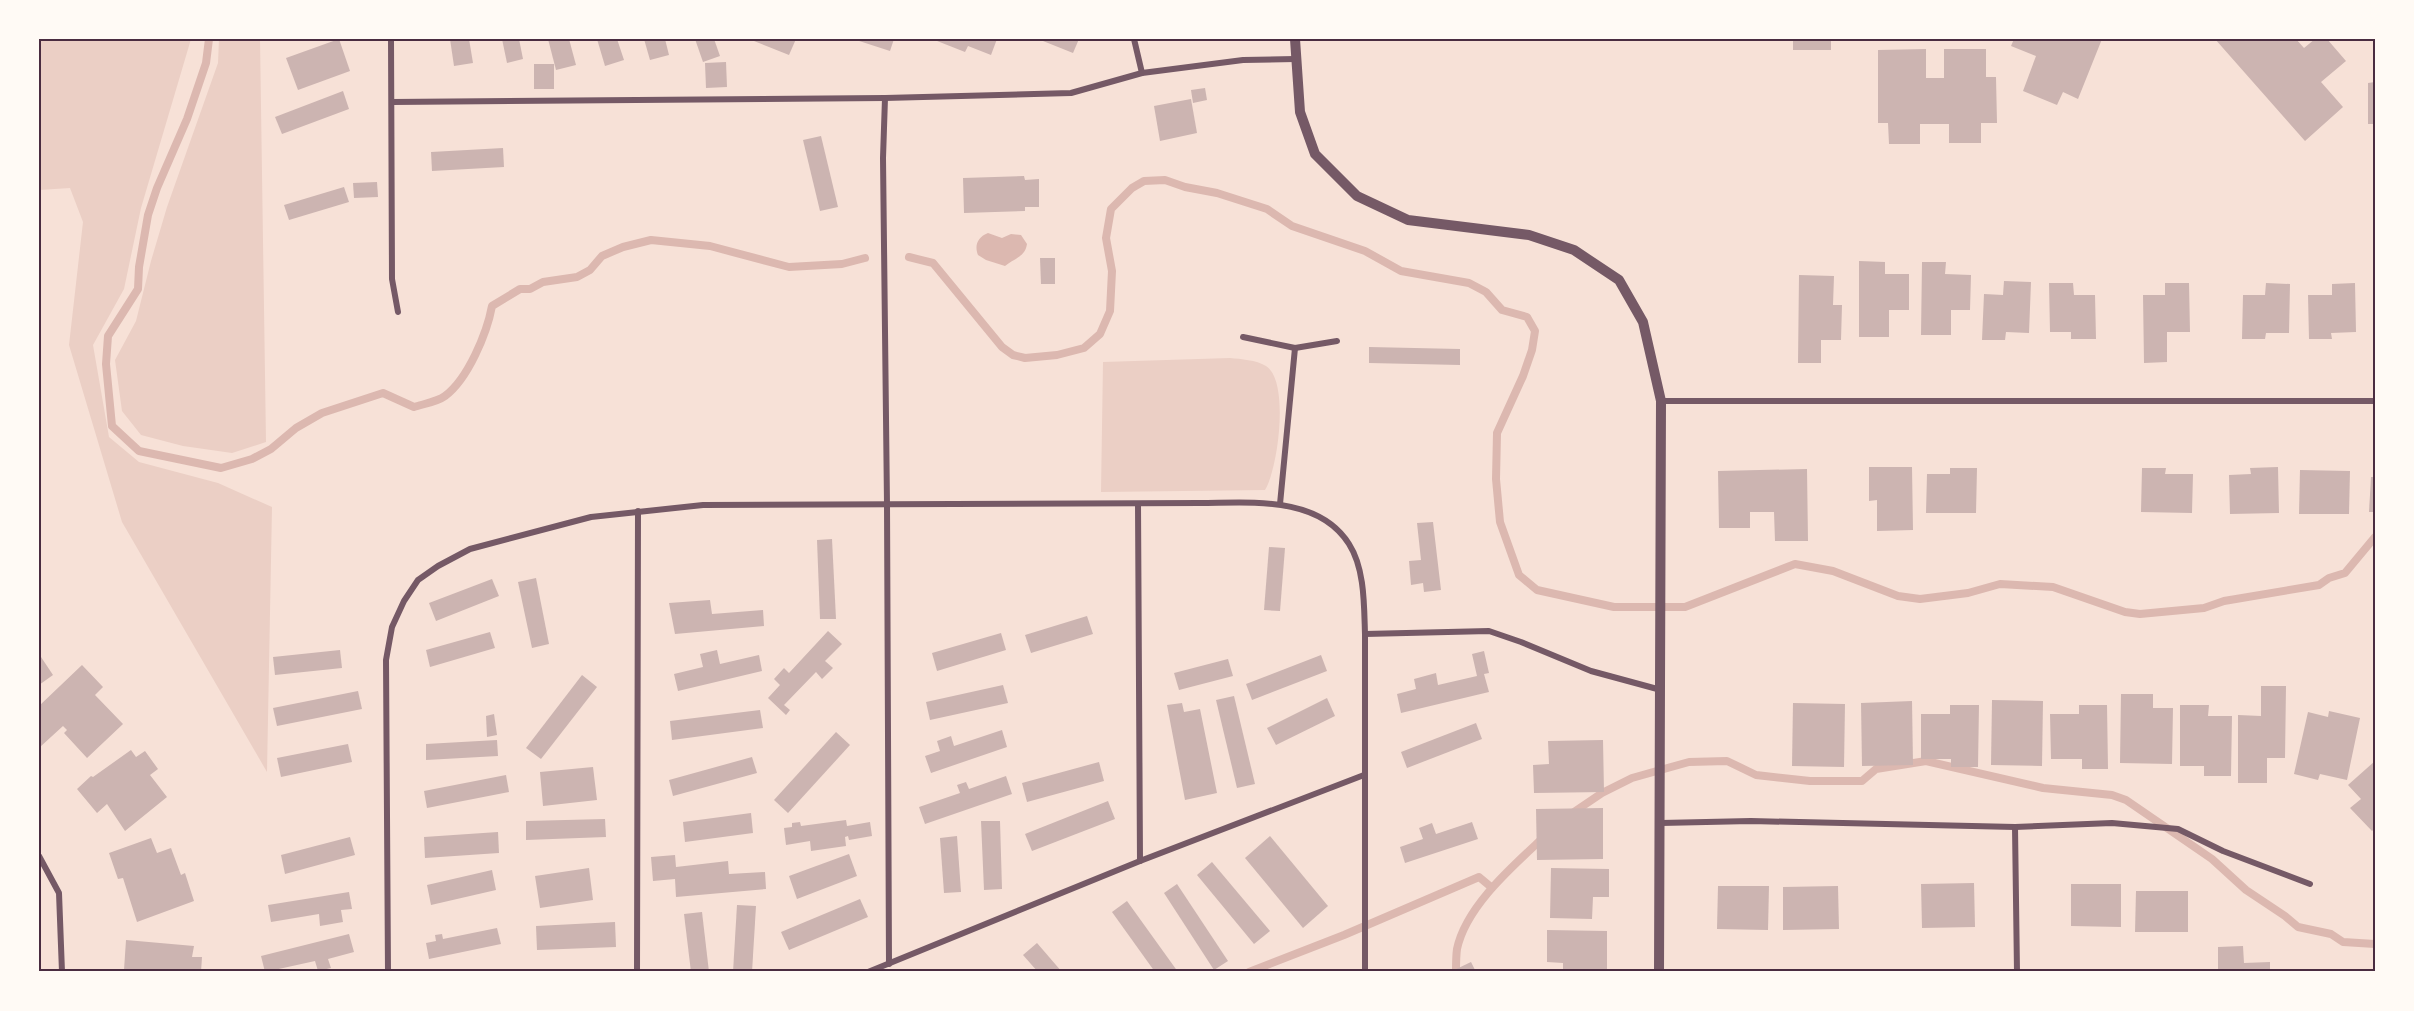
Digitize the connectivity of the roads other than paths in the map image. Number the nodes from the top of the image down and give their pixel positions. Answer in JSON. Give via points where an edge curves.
{"nodes":[{"id":1,"x":391,"y":39,"type":"edge"},
{"id":2,"x":1134,"y":39,"type":"edge"},
{"id":3,"x":1295,"y":39,"type":"edge"},
{"id":4,"x":1295,"y":59,"type":"junction"},
{"id":5,"x":1142,"y":73,"type":"junction"},
{"id":6,"x":885,"y":98,"type":"junction"},
{"id":7,"x":392,"y":102,"type":"junction"},
{"id":8,"x":398,"y":312,"type":"dead end"},
{"id":9,"x":1244,"y":337,"type":"dead end"},
{"id":10,"x":1337,"y":341,"type":"dead end"},
{"id":11,"x":1295,"y":348,"type":"junction"},
{"id":12,"x":1661,"y":401,"type":"junction"},
{"id":13,"x":2375,"y":401,"type":"edge"},
{"id":14,"x":887,"y":504,"type":"junction"},
{"id":15,"x":1138,"y":504,"type":"junction"},
{"id":16,"x":1280,"y":504,"type":"junction"},
{"id":17,"x":638,"y":511,"type":"junction"},
{"id":18,"x":1365,"y":634,"type":"junction"},
{"id":19,"x":1661,"y":690,"type":"junction"},
{"id":20,"x":1364,"y":775,"type":"junction"},
{"id":21,"x":1661,"y":824,"type":"junction"},
{"id":22,"x":2015,"y":827,"type":"junction"},
{"id":23,"x":39,"y":856,"type":"edge"},
{"id":24,"x":1140,"y":861,"type":"junction"},
{"id":25,"x":2310,"y":884,"type":"dead end"},
{"id":26,"x":889,"y":964,"type":"junction"},
{"id":27,"x":62,"y":972,"type":"edge"},
{"id":28,"x":388,"y":972,"type":"edge"},
{"id":29,"x":637,"y":972,"type":"edge"},
{"id":30,"x":868,"y":972,"type":"edge"},
{"id":31,"x":1365,"y":972,"type":"edge"},
{"id":32,"x":1659,"y":972,"type":"edge"},
{"id":33,"x":2017,"y":972,"type":"edge"}],
"edges":[{"from":1,"to":7,"type":"street"},
{"from":2,"to":5,"type":"street"},
{"from":3,"to":4,"type":"street"},
{"from":4,"to":5,"type":"street","via":[[1244,60]]},
{"from":4,"to":12,"type":"street","via":[[1300,112],[1315,154],[1357,196],[1408,220],[1529,235],[1574,250],[1619,280],[1643,322]]},
{"from":5,"to":6,"type":"street","via":[[1071,93]]},
{"from":6,"to":7,"type":"street"},
{"from":6,"to":14,"type":"street"},
{"from":7,"to":8,"type":"street","via":[[392,279]]},
{"from":9,"to":11,"type":"street"},
{"from":10,"to":11,"type":"street"},
{"from":11,"to":16,"type":"street"},
{"from":12,"to":13,"type":"street"},
{"from":12,"to":19,"type":"street"},
{"from":14,"to":15,"type":"street"},
{"from":14,"to":17,"type":"street","via":[[704,504]]},
{"from":14,"to":26,"type":"street"},
{"from":15,"to":16,"type":"street"},
{"from":15,"to":24,"type":"street"},
{"from":16,"to":18,"type":"street","via":[[1321,518],[1350,545],[1363,599]]},
{"from":17,"to":28,"type":"street","via":[[591,517],[470,549],[418,580],[404,600],[392,627],[386,660]]},
{"from":17,"to":29,"type":"street"},
{"from":18,"to":19,"type":"street","via":[[1489,632],[1591,671]]},
{"from":18,"to":20,"type":"street"},
{"from":19,"to":21,"type":"street"},
{"from":20,"to":24,"type":"street"},
{"from":20,"to":31,"type":"street"},
{"from":21,"to":22,"type":"street","via":[[1751,821]]},
{"from":21,"to":32,"type":"street"},
{"from":22,"to":25,"type":"street","via":[[2112,824],[2178,830]]},
{"from":22,"to":33,"type":"street"},
{"from":23,"to":27,"type":"street","via":[[59,893]]},
{"from":24,"to":26,"type":"street"},
{"from":26,"to":30,"type":"street"}]}
